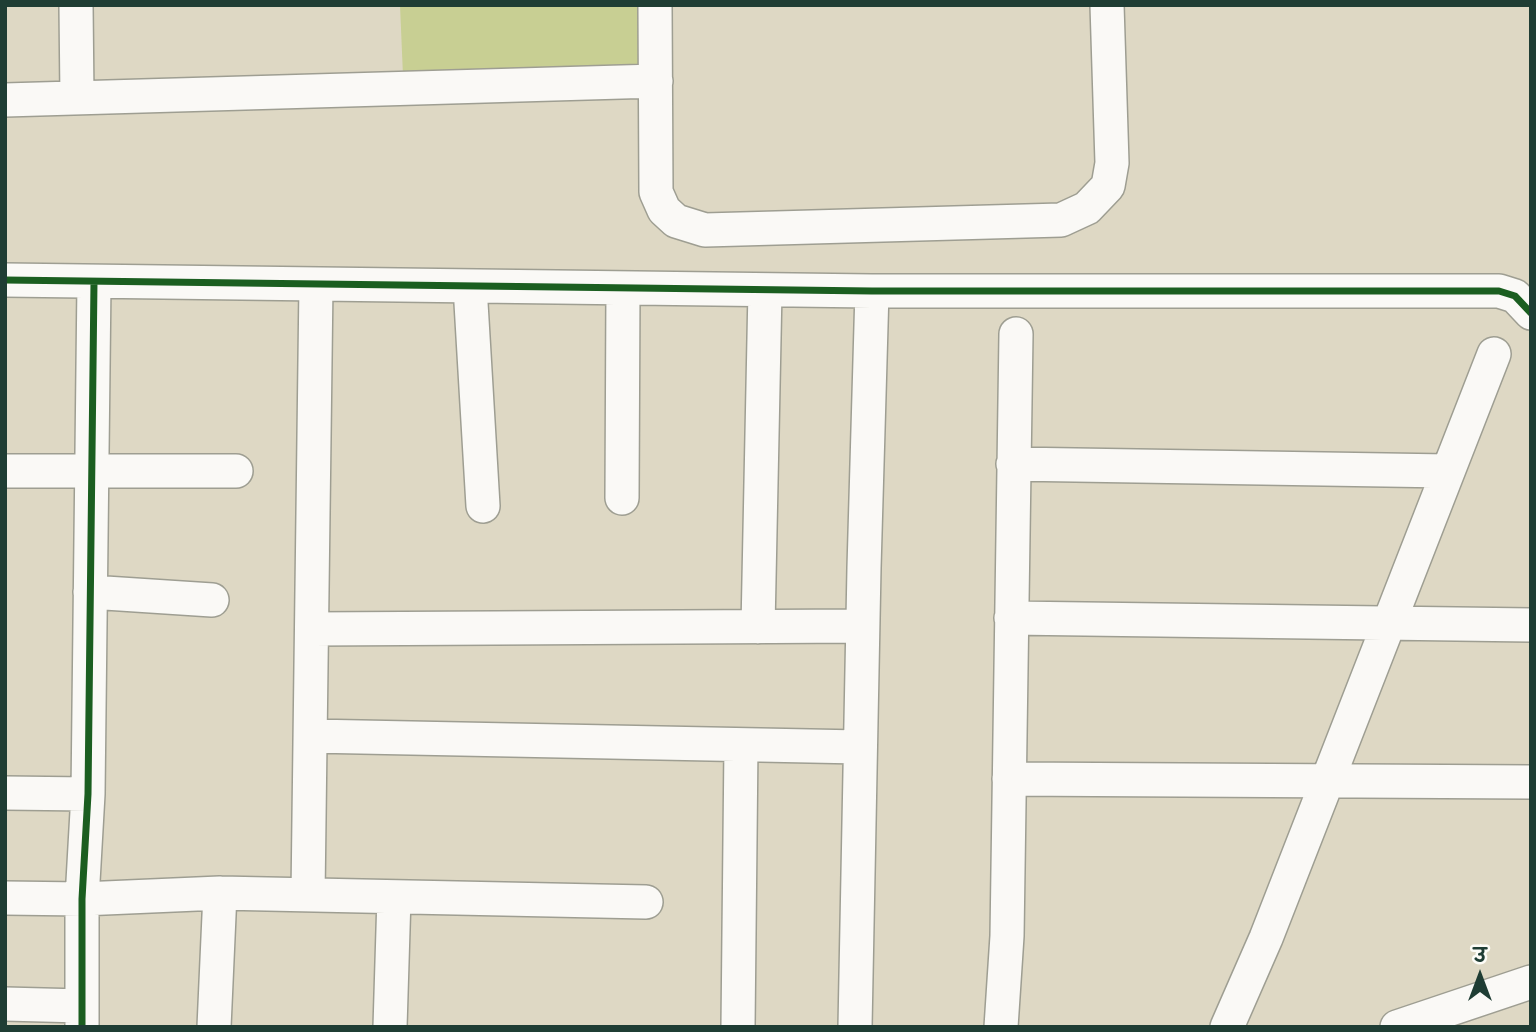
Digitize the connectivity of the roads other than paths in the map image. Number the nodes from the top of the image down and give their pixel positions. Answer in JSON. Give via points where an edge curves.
{"nodes":[{"id":1,"x":76,"y":5,"type":"edge"},
{"id":2,"x":655,"y":5,"type":"edge"},
{"id":3,"x":1107,"y":5,"type":"edge"},
{"id":4,"x":656,"y":81,"type":"junction"},
{"id":5,"x":77,"y":98,"type":"junction"},
{"id":6,"x":5,"y":100,"type":"edge"},
{"id":7,"x":5,"y":281,"type":"edge"},
{"id":8,"x":94,"y":282,"type":"junction"},
{"id":9,"x":316,"y":284,"type":"junction"},
{"id":10,"x":470,"y":286,"type":"junction"},
{"id":11,"x":623,"y":288,"type":"junction"},
{"id":12,"x":765,"y":290,"type":"junction"},
{"id":13,"x":872,"y":291,"type":"junction"},
{"id":14,"x":1531,"y":313,"type":"edge"},
{"id":15,"x":1016,"y":334,"type":"dead end"},
{"id":16,"x":1494,"y":354,"type":"dead end"},
{"id":17,"x":1013,"y":464,"type":"junction"},
{"id":18,"x":5,"y":471,"type":"edge"},
{"id":19,"x":92,"y":471,"type":"junction"},
{"id":20,"x":236,"y":471,"type":"dead end"},
{"id":21,"x":1448,"y":471,"type":"junction"},
{"id":22,"x":622,"y":498,"type":"dead end"},
{"id":23,"x":483,"y":506,"type":"dead end"},
{"id":24,"x":90,"y":592,"type":"junction"},
{"id":25,"x":212,"y":600,"type":"dead end"},
{"id":26,"x":1012,"y":618,"type":"junction"},
{"id":27,"x":1389,"y":623,"type":"junction"},
{"id":28,"x":1531,"y":625,"type":"edge"},
{"id":29,"x":863,"y":626,"type":"junction"},
{"id":30,"x":758,"y":627,"type":"junction"},
{"id":31,"x":312,"y":629,"type":"junction"},
{"id":32,"x":311,"y":736,"type":"junction"},
{"id":33,"x":741,"y":745,"type":"junction"},
{"id":34,"x":860,"y":747,"type":"junction"},
{"id":35,"x":1009,"y":779,"type":"junction"},
{"id":36,"x":1327,"y":781,"type":"junction"},
{"id":37,"x":1531,"y":782,"type":"edge"},
{"id":38,"x":5,"y":793,"type":"edge"},
{"id":39,"x":88,"y":794,"type":"junction"},
{"id":40,"x":220,"y":893,"type":"junction"},
{"id":41,"x":308,"y":895,"type":"junction"},
{"id":42,"x":394,"y":897,"type":"junction"},
{"id":43,"x":5,"y":898,"type":"edge"},
{"id":44,"x":82,"y":899,"type":"junction"},
{"id":45,"x":646,"y":902,"type":"dead end"},
{"id":46,"x":1531,"y":982,"type":"edge"},
{"id":47,"x":5,"y":1004,"type":"edge"},
{"id":48,"x":82,"y":1016,"type":"edge"},
{"id":49,"x":215,"y":1027,"type":"edge"},
{"id":50,"x":390,"y":1027,"type":"edge"},
{"id":51,"x":738,"y":1027,"type":"edge"},
{"id":52,"x":855,"y":1027,"type":"edge"},
{"id":53,"x":1001,"y":1027,"type":"edge"},
{"id":54,"x":1227,"y":1027,"type":"edge"},
{"id":55,"x":1397,"y":1027,"type":"edge"}],
"edges":[{"from":1,"to":5,"type":"street"},
{"from":2,"to":4,"type":"street"},
{"from":3,"to":4,"type":"street","via":[[1112,163],[1108,186],[1087,208],[1061,220],[705,230],[676,221],[664,210],[656,192]]},
{"from":4,"to":5,"type":"street"},
{"from":5,"to":6,"type":"street"},
{"from":7,"to":8,"type":"street"},
{"from":8,"to":9,"type":"street"},
{"from":8,"to":19,"type":"street"},
{"from":9,"to":10,"type":"street"},
{"from":9,"to":31,"type":"street"},
{"from":10,"to":11,"type":"street"},
{"from":10,"to":23,"type":"street"},
{"from":11,"to":12,"type":"street"},
{"from":11,"to":22,"type":"street"},
{"from":12,"to":13,"type":"street"},
{"from":12,"to":30,"type":"street"},
{"from":13,"to":14,"type":"street","via":[[1499,291],[1515,296]]},
{"from":13,"to":29,"type":"street"},
{"from":15,"to":17,"type":"street"},
{"from":16,"to":21,"type":"street"},
{"from":17,"to":21,"type":"street"},
{"from":17,"to":26,"type":"street"},
{"from":18,"to":19,"type":"street"},
{"from":19,"to":20,"type":"street"},
{"from":19,"to":24,"type":"street"},
{"from":21,"to":27,"type":"street"},
{"from":24,"to":25,"type":"street"},
{"from":24,"to":39,"type":"street"},
{"from":26,"to":27,"type":"street"},
{"from":26,"to":35,"type":"street"},
{"from":27,"to":28,"type":"street"},
{"from":27,"to":36,"type":"street"},
{"from":29,"to":30,"type":"street"},
{"from":29,"to":34,"type":"street"},
{"from":30,"to":31,"type":"street"},
{"from":31,"to":32,"type":"street"},
{"from":32,"to":33,"type":"street"},
{"from":32,"to":41,"type":"street"},
{"from":33,"to":34,"type":"street"},
{"from":33,"to":51,"type":"street"},
{"from":34,"to":52,"type":"street"},
{"from":35,"to":36,"type":"street"},
{"from":35,"to":53,"type":"street"},
{"from":36,"to":37,"type":"street"},
{"from":36,"to":54,"type":"street"},
{"from":38,"to":39,"type":"street"},
{"from":39,"to":44,"type":"street"},
{"from":40,"to":41,"type":"street"},
{"from":40,"to":44,"type":"street"},
{"from":40,"to":49,"type":"street"},
{"from":41,"to":42,"type":"street"},
{"from":42,"to":45,"type":"street"},
{"from":42,"to":50,"type":"street"},
{"from":43,"to":44,"type":"street"},
{"from":44,"to":48,"type":"street"},
{"from":46,"to":55,"type":"street"},
{"from":47,"to":48,"type":"street"}]}
